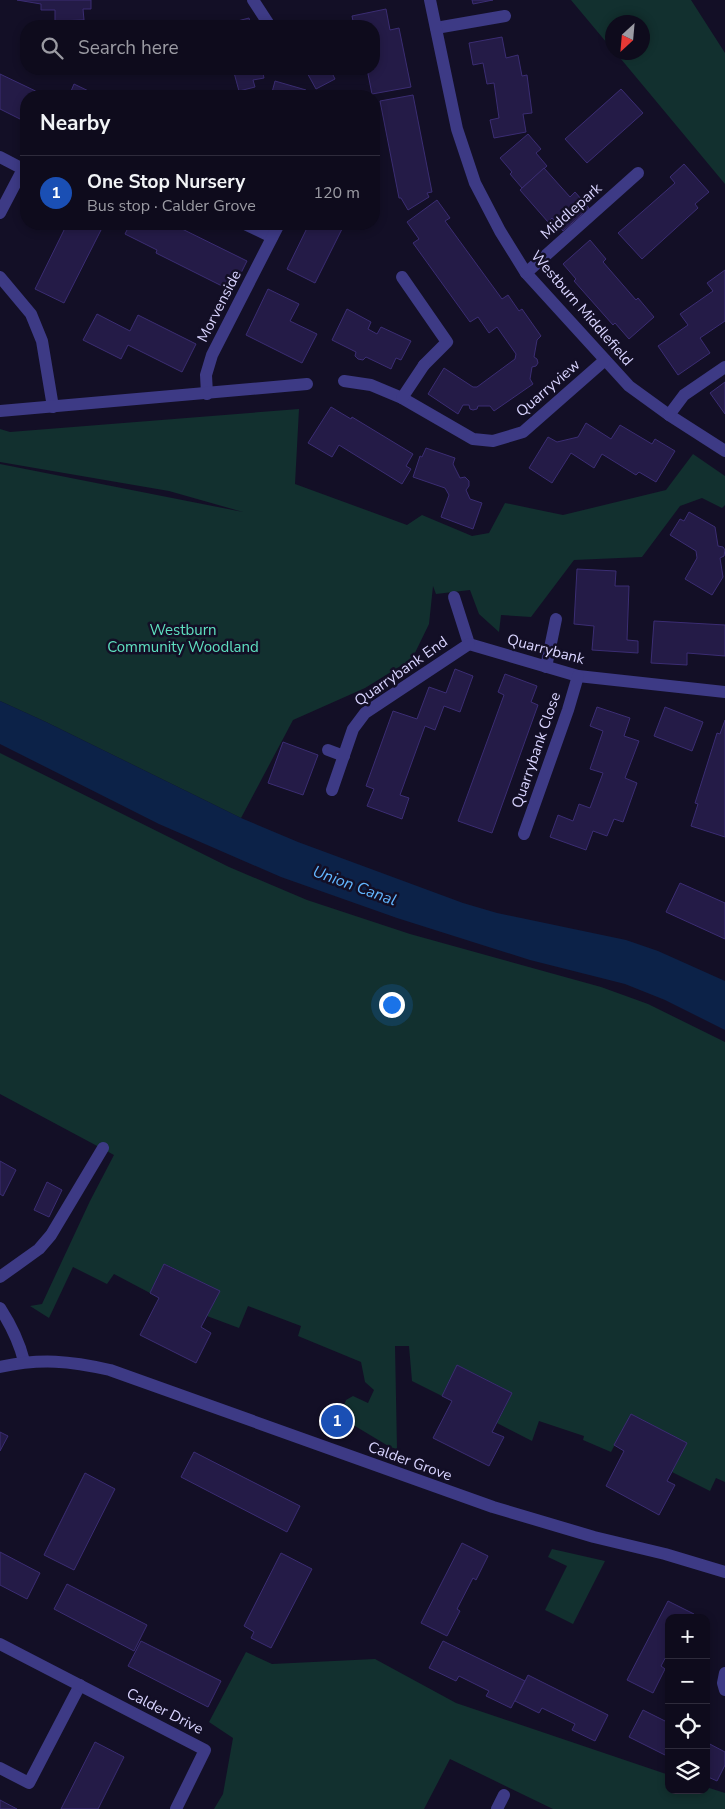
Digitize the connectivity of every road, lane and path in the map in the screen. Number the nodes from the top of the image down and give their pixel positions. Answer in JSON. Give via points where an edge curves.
{"nodes":[{"id":1,"x":253,"y":0,"type":"edge"},
{"id":2,"x":430,"y":0,"type":"edge"},
{"id":3,"x":505,"y":16,"type":"dead end"},
{"id":4,"x":266,"y":20,"type":"edge"},
{"id":5,"x":436,"y":28,"type":"junction"},
{"id":6,"x":0,"y":157,"type":"edge"},
{"id":7,"x":20,"y":167,"type":"edge"},
{"id":8,"x":638,"y":173,"type":"dead end"},
{"id":9,"x":20,"y":178,"type":"edge"},
{"id":10,"x":0,"y":213,"type":"edge"},
{"id":11,"x":257,"y":230,"type":"edge"},
{"id":12,"x":276,"y":230,"type":"edge"},
{"id":13,"x":272,"y":237,"type":"junction"},
{"id":14,"x":526,"y":273,"type":"junction"},
{"id":15,"x":0,"y":277,"type":"edge"},
{"id":16,"x":402,"y":277,"type":"dead end"},
{"id":17,"x":605,"y":360,"type":"junction"},
{"id":18,"x":725,"y":367,"type":"edge"},
{"id":19,"x":344,"y":381,"type":"dead end"},
{"id":20,"x":307,"y":384,"type":"dead end"},
{"id":21,"x":207,"y":394,"type":"junction"},
{"id":22,"x":402,"y":398,"type":"junction"},
{"id":23,"x":53,"y":407,"type":"junction"},
{"id":24,"x":0,"y":411,"type":"edge"},
{"id":25,"x":668,"y":415,"type":"junction"},
{"id":26,"x":725,"y":451,"type":"edge"},
{"id":27,"x":454,"y":597,"type":"dead end"},
{"id":28,"x":556,"y":619,"type":"dead end"},
{"id":29,"x":468,"y":644,"type":"junction"},
{"id":30,"x":546,"y":667,"type":"junction"},
{"id":31,"x":578,"y":676,"type":"junction"},
{"id":32,"x":725,"y":692,"type":"edge"},
{"id":33,"x":328,"y":750,"type":"dead end"},
{"id":34,"x":344,"y":756,"type":"junction"},
{"id":35,"x":332,"y":790,"type":"dead end"},
{"id":36,"x":524,"y":834,"type":"dead end"},
{"id":37,"x":103,"y":1148,"type":"dead end"},
{"id":38,"x":0,"y":1277,"type":"edge"},
{"id":39,"x":0,"y":1308,"type":"edge"},
{"id":40,"x":24,"y":1361,"type":"junction"},
{"id":41,"x":0,"y":1367,"type":"edge"},
{"id":42,"x":725,"y":1572,"type":"edge"},
{"id":43,"x":0,"y":1644,"type":"edge"},
{"id":44,"x":725,"y":1673,"type":"edge"},
{"id":45,"x":80,"y":1685,"type":"junction"},
{"id":46,"x":725,"y":1690,"type":"edge"},
{"id":47,"x":0,"y":1768,"type":"edge"},
{"id":48,"x":504,"y":1795,"type":"dead end"},
{"id":49,"x":176,"y":1809,"type":"edge"},
{"id":50,"x":497,"y":1809,"type":"edge"}],
"edges":[{"from":1,"to":4,"type":"street"},
{"from":2,"to":5,"type":"street","name":"Westburn Middlefield"},
{"from":3,"to":5,"type":"street"},
{"from":5,"to":14,"type":"street","name":"Westburn Middlefield","via":[[457,129],[475,184]]},
{"from":6,"to":7,"type":"street"},
{"from":8,"to":14,"type":"street","name":"Middlepark"},
{"from":9,"to":10,"type":"street"},
{"from":11,"to":13,"type":"street"},
{"from":12,"to":13,"type":"street","name":"Morvenside"},
{"from":13,"to":21,"type":"street","name":"Morvenside","via":[[212,355],[206,375]]},
{"from":14,"to":17,"type":"street","name":"Westburn Middlefield"},
{"from":15,"to":23,"type":"street","via":[[31,314],[42,341]]},
{"from":16,"to":22,"type":"street","via":[[447,342],[424,365]]},
{"from":17,"to":22,"type":"street","name":"Quarryview","via":[[523,432],[493,441],[473,439]]},
{"from":17,"to":25,"type":"street","name":"Westburn Middlefield","via":[[629,386]]},
{"from":18,"to":25,"type":"street","via":[[684,395]]},
{"from":19,"to":22,"type":"street","name":"Quarryview","via":[[371,385]]},
{"from":20,"to":21,"type":"street"},
{"from":21,"to":23,"type":"street"},
{"from":23,"to":24,"type":"street"},
{"from":25,"to":26,"type":"street","name":"Westburn Middlefield"},
{"from":27,"to":29,"type":"street"},
{"from":28,"to":30,"type":"street"},
{"from":29,"to":30,"type":"street","name":"Quarrybank"},
{"from":29,"to":34,"type":"street","name":"Quarrybank End","via":[[365,713],[353,728]]},
{"from":30,"to":31,"type":"street","name":"Quarrybank"},
{"from":31,"to":32,"type":"street","name":"Quarrybank"},
{"from":31,"to":36,"type":"street","name":"Quarrybank Close"},
{"from":33,"to":34,"type":"street"},
{"from":34,"to":35,"type":"street","name":"Quarrybank End"},
{"from":37,"to":38,"type":"street","via":[[51,1235],[39,1249]]},
{"from":39,"to":40,"type":"street","via":[[11,1325]]},
{"from":40,"to":41,"type":"street","name":"Calder Grove"},
{"from":40,"to":42,"type":"street","name":"Calder Grove","via":[[78,1363],[110,1370],[493,1507]]},
{"from":43,"to":45,"type":"street","name":"Calder Drive"},
{"from":44,"to":46,"type":"street","via":[[722,1683]]},
{"from":45,"to":47,"type":"street","via":[[29,1783]]},
{"from":45,"to":49,"type":"street","name":"Calder Drive","via":[[205,1750]]},
{"from":48,"to":50,"type":"street"}]}
